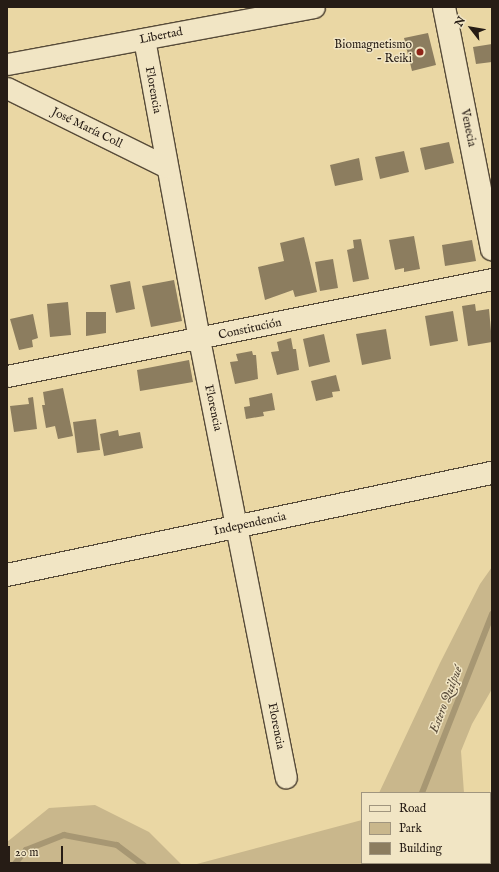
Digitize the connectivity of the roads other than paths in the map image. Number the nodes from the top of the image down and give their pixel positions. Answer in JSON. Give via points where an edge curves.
{"nodes":[{"id":1,"x":314,"y":7,"type":"edge"},
{"id":2,"x":444,"y":7,"type":"edge"},
{"id":3,"x":144,"y":39,"type":"junction"},
{"id":4,"x":7,"y":64,"type":"edge"},
{"id":5,"x":7,"y":88,"type":"edge"},
{"id":6,"x":167,"y":167,"type":"junction"},
{"id":7,"x":492,"y":249,"type":"edge"},
{"id":8,"x":492,"y":279,"type":"edge"},
{"id":9,"x":199,"y":339,"type":"junction"},
{"id":10,"x":7,"y":376,"type":"edge"},
{"id":11,"x":492,"y":473,"type":"edge"},
{"id":12,"x":237,"y":527,"type":"junction"},
{"id":13,"x":7,"y":575,"type":"edge"},
{"id":14,"x":286,"y":776,"type":"dead end"}],
"edges":[{"from":1,"to":3,"type":"street","name":"Libertad"},
{"from":2,"to":7,"type":"street","name":"Venecia"},
{"from":3,"to":4,"type":"street","name":"Libertad"},
{"from":3,"to":6,"type":"street","name":"Florencia"},
{"from":5,"to":6,"type":"street","name":"José María Coll"},
{"from":6,"to":9,"type":"street","name":"Florencia"},
{"from":8,"to":9,"type":"street","name":"Constitución"},
{"from":9,"to":10,"type":"street","name":"Constitución"},
{"from":9,"to":12,"type":"street","name":"Florencia"},
{"from":11,"to":12,"type":"street","name":"Independencia"},
{"from":12,"to":13,"type":"street","name":"Independencia"},
{"from":12,"to":14,"type":"street","name":"Florencia"}]}
